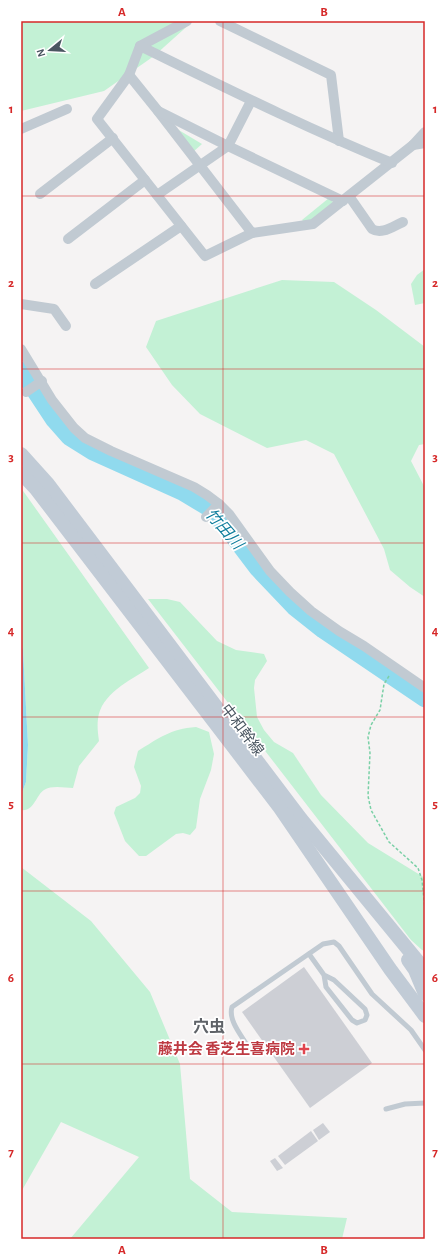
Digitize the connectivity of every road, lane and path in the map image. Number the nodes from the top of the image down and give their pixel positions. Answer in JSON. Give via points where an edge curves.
{"nodes":[{"id":1,"x":187,"y":21,"type":"edge"},
{"id":2,"x":220,"y":21,"type":"edge"},
{"id":3,"x":140,"y":46,"type":"junction"},
{"id":4,"x":129,"y":75,"type":"junction"},
{"id":5,"x":251,"y":101,"type":"junction"},
{"id":6,"x":67,"y":109,"type":"dead end"},
{"id":7,"x":158,"y":111,"type":"junction"},
{"id":8,"x":21,"y":129,"type":"edge"},
{"id":9,"x":425,"y":132,"type":"edge"},
{"id":10,"x":112,"y":138,"type":"junction"},
{"id":11,"x":339,"y":141,"type":"junction"},
{"id":12,"x":425,"y":143,"type":"edge"},
{"id":13,"x":413,"y":145,"type":"junction"},
{"id":14,"x":228,"y":146,"type":"junction"},
{"id":15,"x":392,"y":162,"type":"junction"},
{"id":16,"x":200,"y":166,"type":"junction"},
{"id":17,"x":146,"y":180,"type":"junction"},
{"id":18,"x":40,"y":194,"type":"dead end"},
{"id":19,"x":157,"y":196,"type":"junction"},
{"id":20,"x":346,"y":198,"type":"junction"},
{"id":21,"x":403,"y":222,"type":"dead end"},
{"id":22,"x":181,"y":226,"type":"junction"},
{"id":23,"x":252,"y":233,"type":"junction"},
{"id":24,"x":68,"y":239,"type":"dead end"},
{"id":25,"x":95,"y":284,"type":"dead end"},
{"id":26,"x":21,"y":304,"type":"edge"},
{"id":27,"x":66,"y":326,"type":"dead end"},
{"id":28,"x":21,"y":348,"type":"edge"},
{"id":29,"x":42,"y":381,"type":"junction"},
{"id":30,"x":26,"y":392,"type":"dead end"},
{"id":31,"x":21,"y":454,"type":"edge"},
{"id":32,"x":21,"y":473,"type":"edge"},
{"id":33,"x":219,"y":504,"type":"junction"},
{"id":34,"x":206,"y":518,"type":"dead end"},
{"id":35,"x":384,"y":684,"type":"dead end"},
{"id":36,"x":425,"y":688,"type":"edge"},
{"id":37,"x":425,"y":909,"type":"edge"},
{"id":38,"x":398,"y":938,"type":"junction"},
{"id":39,"x":309,"y":954,"type":"junction"},
{"id":40,"x":425,"y":970,"type":"edge"},
{"id":41,"x":324,"y":975,"type":"junction"},
{"id":42,"x":425,"y":994,"type":"edge"},
{"id":43,"x":425,"y":1016,"type":"edge"},
{"id":44,"x":247,"y":1045,"type":"dead end"},
{"id":45,"x":425,"y":1050,"type":"edge"},
{"id":46,"x":425,"y":1103,"type":"edge"},
{"id":47,"x":386,"y":1109,"type":"dead end"}],
"edges":[{"from":1,"to":3,"type":"street"},
{"from":2,"to":11,"type":"street","via":[[332,75]]},
{"from":3,"to":4,"type":"street"},
{"from":3,"to":5,"type":"street"},
{"from":4,"to":7,"type":"street"},
{"from":4,"to":10,"type":"street","via":[[97,119]]},
{"from":5,"to":11,"type":"street"},
{"from":5,"to":14,"type":"street"},
{"from":6,"to":8,"type":"street"},
{"from":7,"to":14,"type":"street"},
{"from":7,"to":16,"type":"street"},
{"from":9,"to":13,"type":"street"},
{"from":10,"to":17,"type":"street"},
{"from":10,"to":18,"type":"street"},
{"from":11,"to":15,"type":"street"},
{"from":12,"to":13,"type":"street"},
{"from":13,"to":15,"type":"street"},
{"from":14,"to":16,"type":"street"},
{"from":14,"to":20,"type":"street"},
{"from":15,"to":20,"type":"street"},
{"from":16,"to":19,"type":"street"},
{"from":16,"to":23,"type":"street"},
{"from":17,"to":19,"type":"street"},
{"from":17,"to":24,"type":"street"},
{"from":19,"to":22,"type":"street"},
{"from":20,"to":21,"type":"street","via":[[377,232]]},
{"from":20,"to":23,"type":"street","via":[[313,224]]},
{"from":22,"to":23,"type":"street","via":[[205,256]]},
{"from":22,"to":25,"type":"street"},
{"from":26,"to":27,"type":"street","via":[[54,309]]},
{"from":28,"to":29,"type":"street"},
{"from":29,"to":30,"type":"street"},
{"from":29,"to":33,"type":"street","via":[[63,415],[85,438],[194,487]]},
{"from":31,"to":38,"type":"main road","name":"中和幹線","via":[[48,484],[301,819]]},
{"from":32,"to":43,"type":"main road","name":"中和幹線","via":[[36,489],[280,808]]},
{"from":33,"to":34,"type":"street"},
{"from":33,"to":36,"type":"street","via":[[270,571],[311,611]]},
{"from":35,"to":37,"type":"path","via":[[380,710],[371,725],[368,737],[368,796],[371,810],[389,842],[418,868]]},
{"from":38,"to":40,"type":"main road","name":"中和幹線"},
{"from":38,"to":42,"type":"main road"},
{"from":39,"to":41,"type":"lane"},
{"from":39,"to":44,"type":"lane","via":[[232,1007],[232,1018]]},
{"from":39,"to":45,"type":"lane","via":[[327,942],[334,942],[339,946],[372,994],[411,1030]]},
{"from":41,"to":41,"type":"lane","via":[[334,980],[366,1009],[367,1014],[363,1022],[357,1023],[352,1020],[326,987]]},
{"from":46,"to":47,"type":"lane","via":[[404,1104]]}]}
